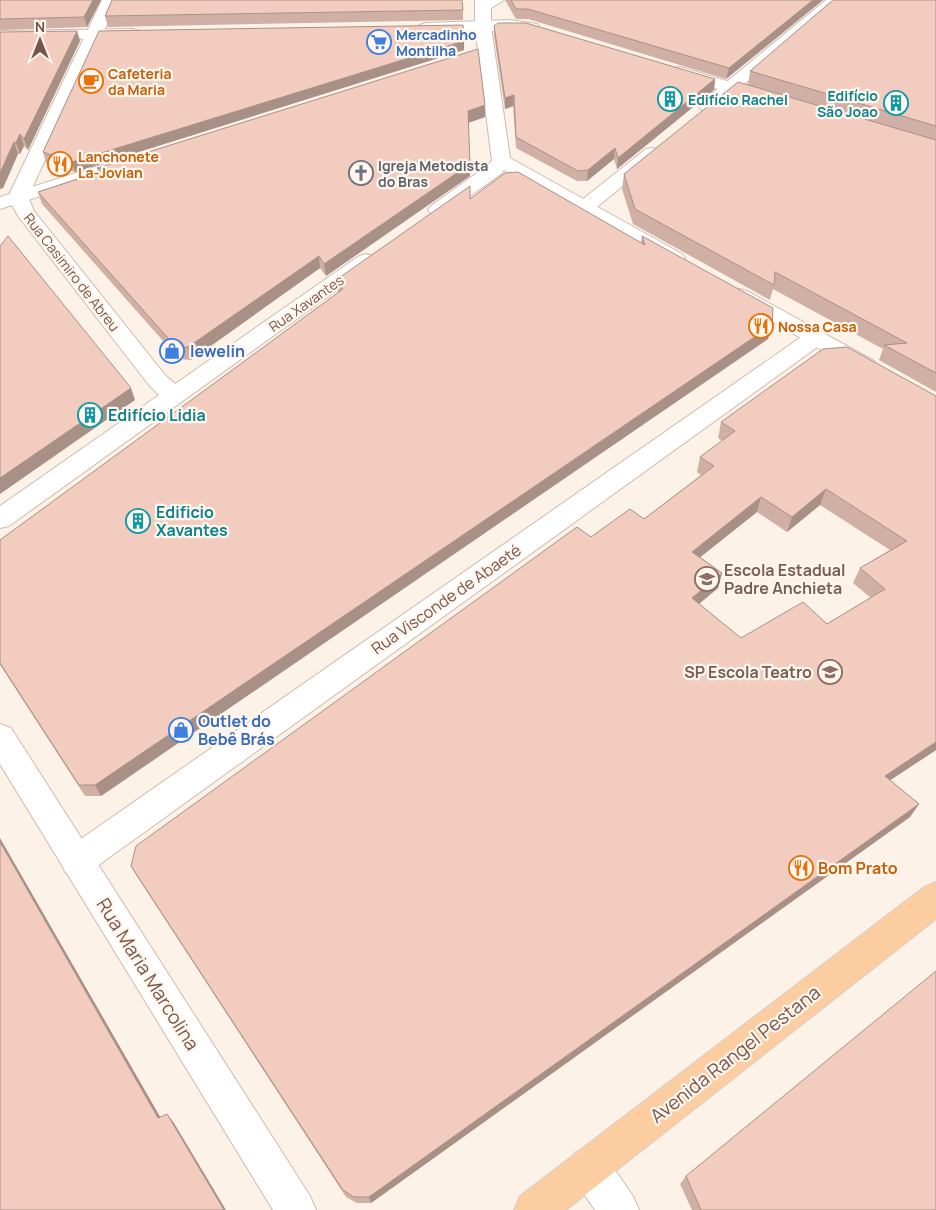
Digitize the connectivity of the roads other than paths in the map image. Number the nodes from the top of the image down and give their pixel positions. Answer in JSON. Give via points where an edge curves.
{"nodes":[{"id":1,"x":110,"y":0,"type":"edge"},
{"id":2,"x":835,"y":0,"type":"edge"},
{"id":3,"x":487,"y":2,"type":"edge"},
{"id":4,"x":483,"y":27,"type":"junction"},
{"id":5,"x":414,"y":28,"type":"edge"},
{"id":6,"x":546,"y":31,"type":"edge"},
{"id":7,"x":152,"y":34,"type":"edge"},
{"id":8,"x":95,"y":35,"type":"junction"},
{"id":9,"x":0,"y":36,"type":"edge"},
{"id":10,"x":664,"y":67,"type":"edge"},
{"id":11,"x":731,"y":88,"type":"junction"},
{"id":12,"x":783,"y":104,"type":"edge"},
{"id":13,"x":695,"y":117,"type":"edge"},
{"id":14,"x":665,"y":142,"type":"edge"},
{"id":15,"x":152,"y":155,"type":"edge"},
{"id":16,"x":501,"y":161,"type":"junction"},
{"id":17,"x":9,"y":200,"type":"edge"},
{"id":18,"x":585,"y":207,"type":"junction"},
{"id":19,"x":422,"y":221,"type":"edge"},
{"id":20,"x":382,"y":249,"type":"edge"},
{"id":21,"x":688,"y":265,"type":"edge"},
{"id":22,"x":722,"y":284,"type":"edge"},
{"id":23,"x":815,"y":338,"type":"junction"},
{"id":24,"x":884,"y":376,"type":"edge"},
{"id":25,"x":173,"y":396,"type":"junction"},
{"id":26,"x":0,"y":519,"type":"edge"},
{"id":27,"x":0,"y":737,"type":"edge"},
{"id":28,"x":77,"y":861,"type":"junction"},
{"id":29,"x":936,"y":898,"type":"edge"},
{"id":30,"x":589,"y":1167,"type":"junction"},
{"id":31,"x":296,"y":1210,"type":"edge"},
{"id":32,"x":534,"y":1210,"type":"edge"},
{"id":33,"x":620,"y":1210,"type":"edge"}],
"edges":[{"from":1,"to":8,"type":"street","name":"Rua Casimiro de Abreu"},
{"from":2,"to":11,"type":"street"},
{"from":3,"to":4,"type":"street"},
{"from":4,"to":5,"type":"street"},
{"from":4,"to":6,"type":"street","via":[[519,25]]},
{"from":4,"to":16,"type":"street","via":[[478,53]]},
{"from":7,"to":8,"type":"street"},
{"from":8,"to":9,"type":"street"},
{"from":8,"to":17,"type":"street","name":"Rua Casimiro de Abreu"},
{"from":10,"to":11,"type":"street"},
{"from":11,"to":12,"type":"street"},
{"from":11,"to":13,"type":"street"},
{"from":14,"to":18,"type":"street"},
{"from":15,"to":17,"type":"street"},
{"from":16,"to":18,"type":"street"},
{"from":16,"to":19,"type":"street","via":[[496,169]]},
{"from":17,"to":25,"type":"street","name":"Rua Casimiro de Abreu","via":[[25,212]]},
{"from":18,"to":21,"type":"street"},
{"from":20,"to":25,"type":"street","name":"Rua Xavantes"},
{"from":22,"to":23,"type":"street"},
{"from":23,"to":24,"type":"street"},
{"from":23,"to":28,"type":"street","name":"Rua Visconde de Abaeté"},
{"from":25,"to":26,"type":"street","name":"Rua Xavantes"},
{"from":27,"to":28,"type":"street","name":"Rua Maria Marcolina"},
{"from":28,"to":31,"type":"street","name":"Rua Maria Marcolina"},
{"from":29,"to":30,"type":"main road","name":"Avenida Rangel Pestana"},
{"from":30,"to":32,"type":"main road","name":"Avenida Rangel Pestana"},
{"from":30,"to":33,"type":"street"}]}
